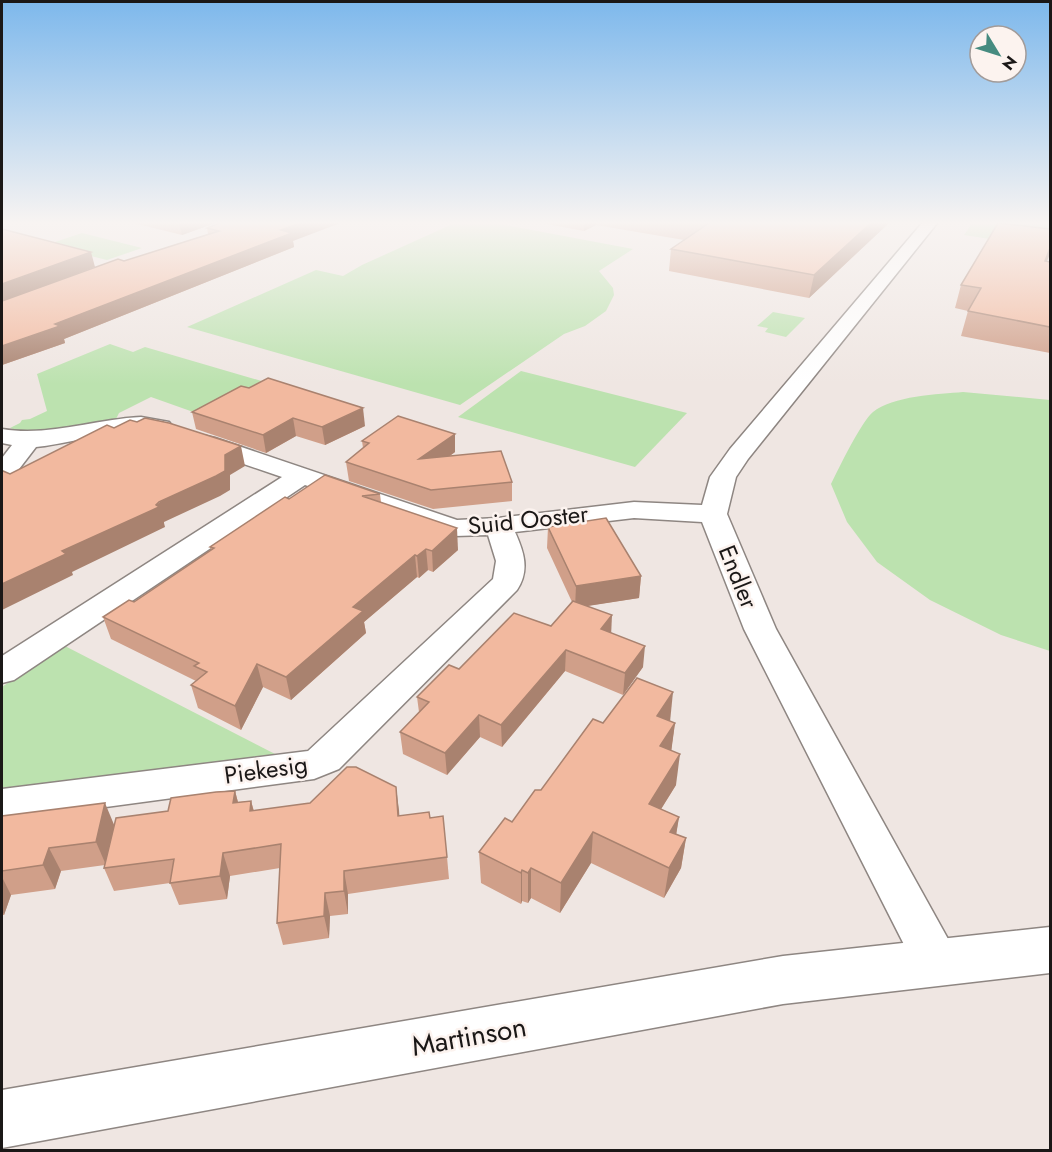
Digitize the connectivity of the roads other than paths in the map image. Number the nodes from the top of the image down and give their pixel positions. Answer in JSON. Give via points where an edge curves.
{"nodes":[{"id":1,"x":886,"y":276,"type":"edge"},
{"id":2,"x":2,"y":435,"type":"edge"},
{"id":3,"x":27,"y":442,"type":"junction"},
{"id":4,"x":2,"y":470,"type":"edge"},
{"id":5,"x":302,"y":476,"type":"junction"},
{"id":6,"x":713,"y":513,"type":"junction"},
{"id":7,"x":498,"y":526,"type":"junction"},
{"id":8,"x":2,"y":672,"type":"edge"},
{"id":9,"x":2,"y":805,"type":"edge"},
{"id":10,"x":1050,"y":950,"type":"edge"},
{"id":11,"x":937,"y":963,"type":"junction"},
{"id":12,"x":2,"y":1119,"type":"edge"}],
"edges":[{"from":1,"to":6,"type":"street","name":"Endler","via":[[739,453],[723,477]]},
{"from":2,"to":3,"type":"street","name":"Suid Ooster"},
{"from":3,"to":4,"type":"street"},
{"from":3,"to":5,"type":"street","name":"Suid Ooster","via":[[125,424],[158,426]]},
{"from":5,"to":7,"type":"street","name":"Suid Ooster","via":[[455,528]]},
{"from":5,"to":8,"type":"street"},
{"from":6,"to":7,"type":"street","name":"Suid Ooster","via":[[634,510]]},
{"from":6,"to":11,"type":"street","name":"Endler","via":[[760,629]]},
{"from":7,"to":9,"type":"street","name":"Piekesig","via":[[511,555],[512,573],[506,583],[326,759],[314,765]]},
{"from":10,"to":11,"type":"street","name":"Martinson"},
{"from":11,"to":12,"type":"street","name":"Martinson","via":[[771,982]]}]}
